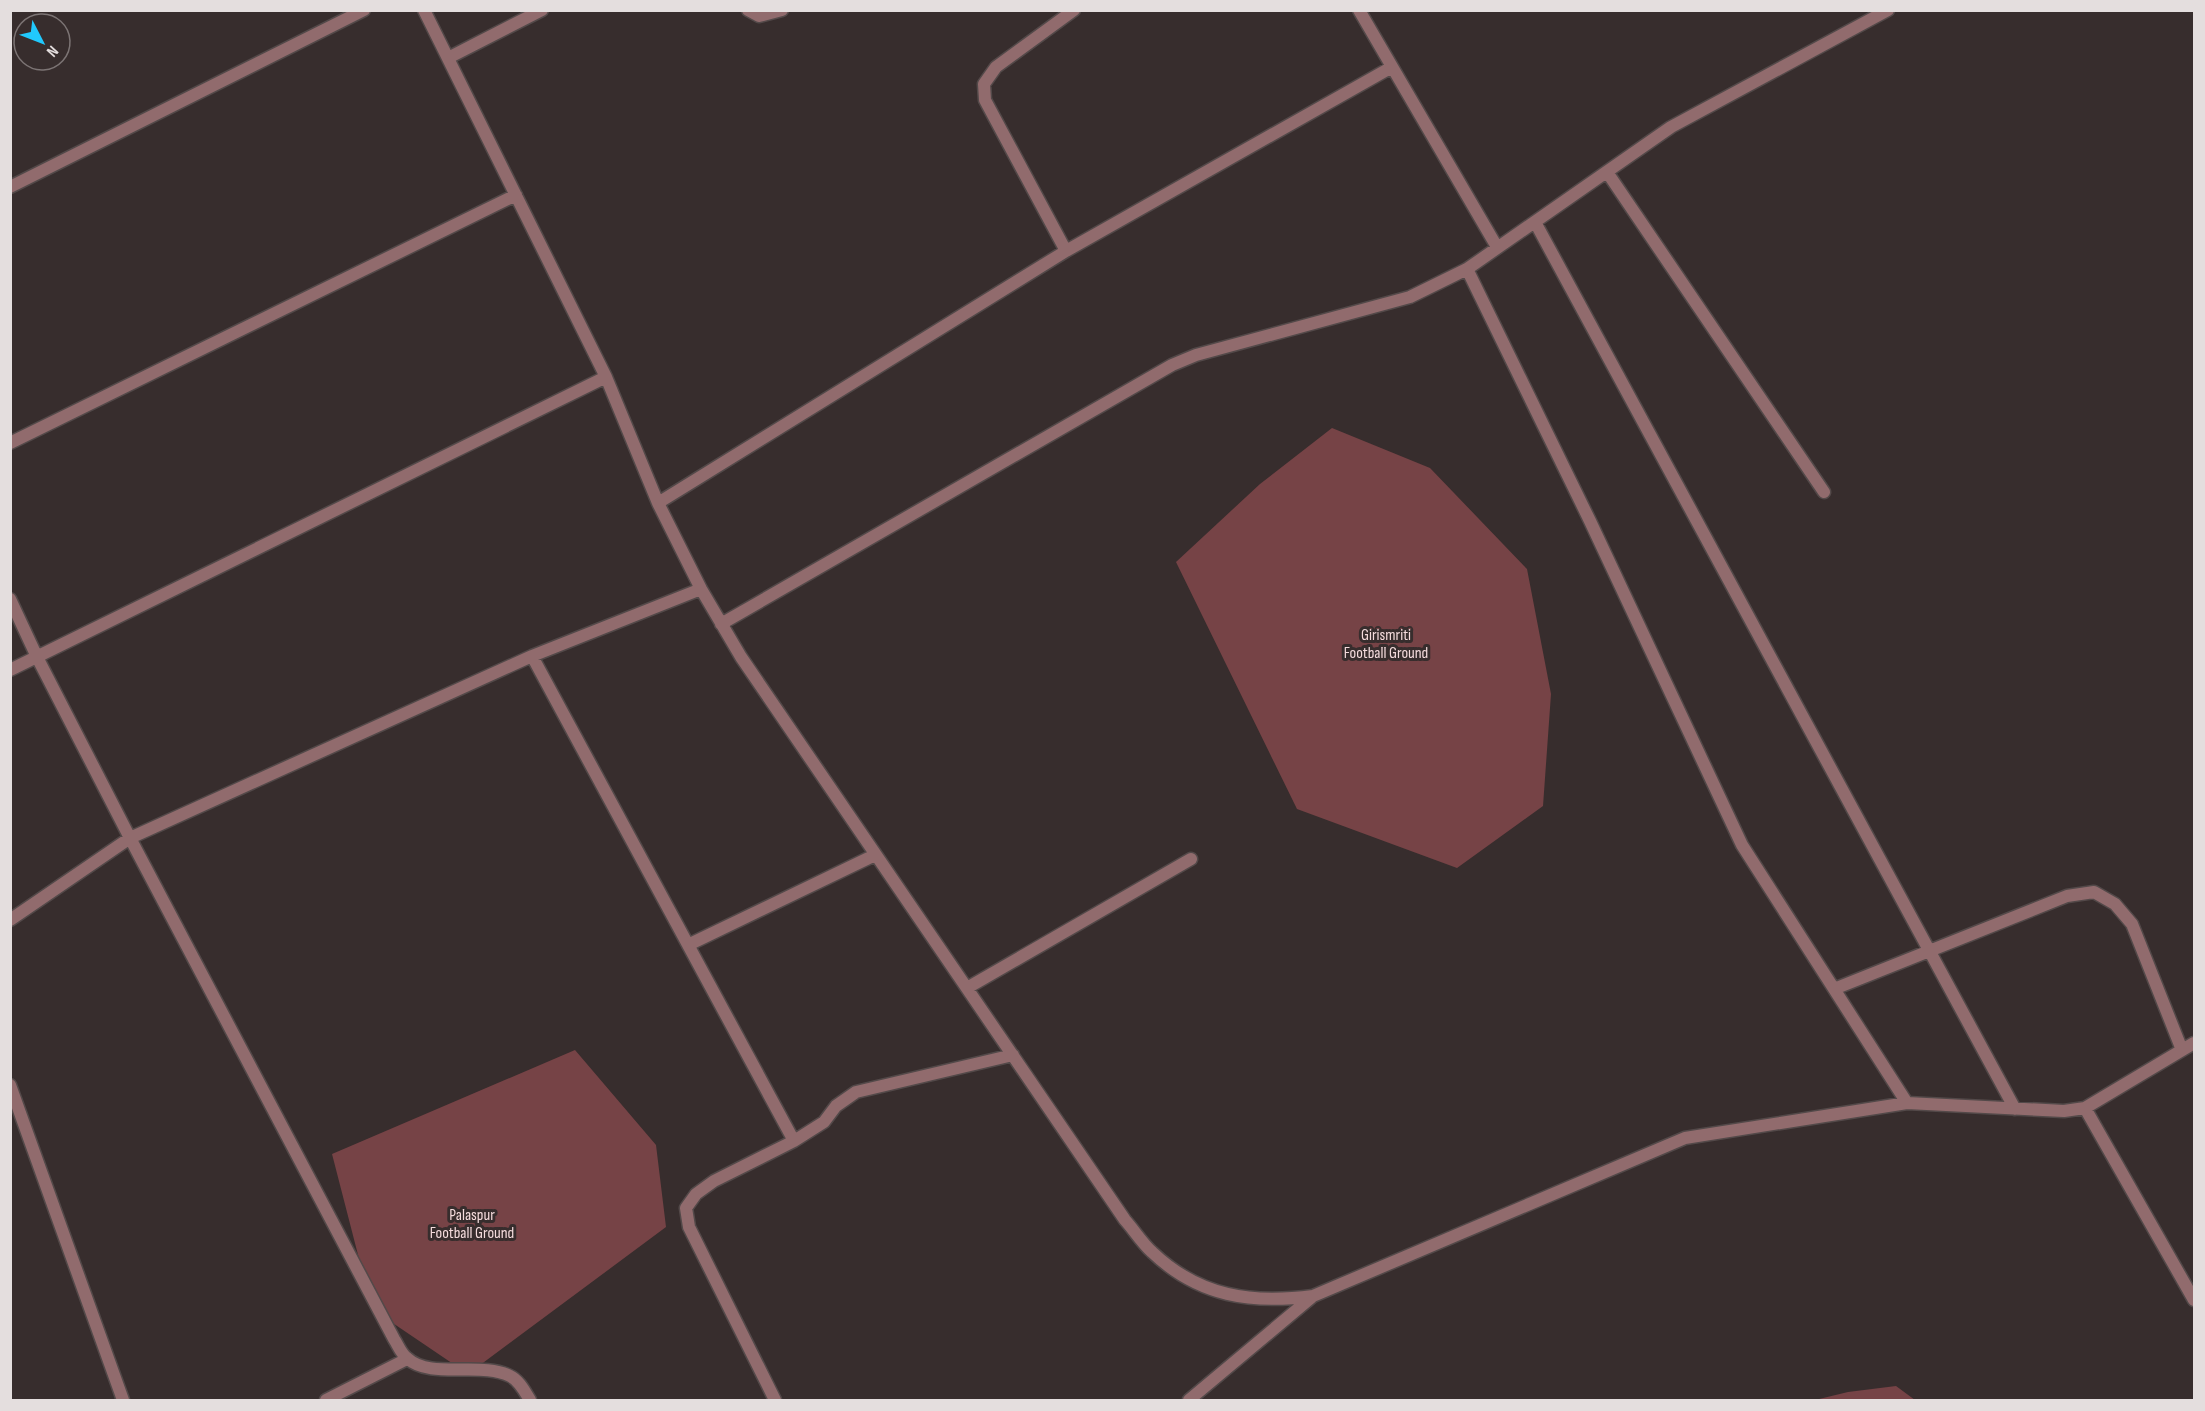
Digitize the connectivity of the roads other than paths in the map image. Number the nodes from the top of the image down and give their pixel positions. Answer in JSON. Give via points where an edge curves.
{"nodes":[{"id":1,"x":364,"y":10,"type":"edge"},
{"id":2,"x":424,"y":10,"type":"edge"},
{"id":3,"x":542,"y":10,"type":"edge"},
{"id":4,"x":748,"y":10,"type":"edge"},
{"id":5,"x":782,"y":10,"type":"edge"},
{"id":6,"x":1074,"y":10,"type":"edge"},
{"id":7,"x":1359,"y":10,"type":"edge"},
{"id":8,"x":1888,"y":10,"type":"edge"},
{"id":9,"x":448,"y":58,"type":"junction"},
{"id":10,"x":1392,"y":68,"type":"junction"},
{"id":11,"x":1606,"y":172,"type":"junction"},
{"id":12,"x":10,"y":187,"type":"edge"},
{"id":13,"x":516,"y":195,"type":"junction"},
{"id":14,"x":1535,"y":222,"type":"junction"},
{"id":15,"x":1497,"y":248,"type":"junction"},
{"id":16,"x":1066,"y":251,"type":"junction"},
{"id":17,"x":1467,"y":268,"type":"junction"},
{"id":18,"x":606,"y":377,"type":"junction"},
{"id":19,"x":10,"y":443,"type":"edge"},
{"id":20,"x":1824,"y":492,"type":"dead end"},
{"id":21,"x":658,"y":503,"type":"junction"},
{"id":22,"x":701,"y":589,"type":"junction"},
{"id":23,"x":10,"y":599,"type":"edge"},
{"id":24,"x":721,"y":624,"type":"junction"},
{"id":25,"x":532,"y":656,"type":"junction"},
{"id":26,"x":37,"y":657,"type":"junction"},
{"id":27,"x":10,"y":670,"type":"edge"},
{"id":28,"x":130,"y":838,"type":"junction"},
{"id":29,"x":875,"y":855,"type":"junction"},
{"id":30,"x":1191,"y":859,"type":"dead end"},
{"id":31,"x":10,"y":920,"type":"edge"},
{"id":32,"x":688,"y":945,"type":"junction"},
{"id":33,"x":1930,"y":951,"type":"junction"},
{"id":34,"x":967,"y":988,"type":"junction"},
{"id":35,"x":1834,"y":989,"type":"junction"},
{"id":36,"x":2194,"y":1043,"type":"edge"},
{"id":37,"x":2182,"y":1050,"type":"junction"},
{"id":38,"x":1013,"y":1055,"type":"junction"},
{"id":39,"x":10,"y":1085,"type":"edge"},
{"id":40,"x":1907,"y":1103,"type":"junction"},
{"id":41,"x":2015,"y":1108,"type":"junction"},
{"id":42,"x":2085,"y":1108,"type":"junction"},
{"id":43,"x":794,"y":1141,"type":"junction"},
{"id":44,"x":1313,"y":1296,"type":"junction"},
{"id":45,"x":2194,"y":1300,"type":"edge"},
{"id":46,"x":407,"y":1359,"type":"junction"},
{"id":47,"x":123,"y":1401,"type":"edge"},
{"id":48,"x":326,"y":1401,"type":"edge"},
{"id":49,"x":530,"y":1401,"type":"edge"},
{"id":50,"x":775,"y":1401,"type":"edge"},
{"id":51,"x":1189,"y":1401,"type":"edge"}],
"edges":[{"from":1,"to":12,"type":"street"},
{"from":2,"to":9,"type":"street"},
{"from":3,"to":9,"type":"street"},
{"from":4,"to":5,"type":"street","via":[[759,16]]},
{"from":6,"to":16,"type":"street","via":[[996,68],[984,84],[985,100]]},
{"from":7,"to":10,"type":"street"},
{"from":8,"to":11,"type":"street","via":[[1671,128]]},
{"from":9,"to":13,"type":"street"},
{"from":10,"to":15,"type":"street"},
{"from":10,"to":16,"type":"street"},
{"from":11,"to":14,"type":"street"},
{"from":11,"to":20,"type":"street"},
{"from":13,"to":18,"type":"street"},
{"from":13,"to":19,"type":"street"},
{"from":14,"to":15,"type":"street"},
{"from":14,"to":33,"type":"street"},
{"from":15,"to":17,"type":"street"},
{"from":16,"to":21,"type":"street"},
{"from":17,"to":24,"type":"street","via":[[1410,297],[1172,364]]},
{"from":17,"to":35,"type":"street","via":[[1742,844]]},
{"from":18,"to":21,"type":"street"},
{"from":18,"to":26,"type":"street"},
{"from":21,"to":22,"type":"street"},
{"from":22,"to":24,"type":"street"},
{"from":22,"to":25,"type":"street"},
{"from":23,"to":26,"type":"street"},
{"from":24,"to":29,"type":"street"},
{"from":25,"to":28,"type":"street"},
{"from":25,"to":32,"type":"street"},
{"from":26,"to":27,"type":"street"},
{"from":26,"to":28,"type":"street"},
{"from":28,"to":31,"type":"street"},
{"from":28,"to":46,"type":"street"},
{"from":29,"to":32,"type":"street"},
{"from":29,"to":34,"type":"street"},
{"from":30,"to":34,"type":"street"},
{"from":32,"to":43,"type":"street"},
{"from":33,"to":35,"type":"street"},
{"from":33,"to":37,"type":"street","via":[[2067,897],[2094,892],[2115,904],[2132,924]]},
{"from":33,"to":41,"type":"street"},
{"from":34,"to":38,"type":"street"},
{"from":35,"to":40,"type":"street"},
{"from":36,"to":37,"type":"street"},
{"from":37,"to":42,"type":"street"},
{"from":38,"to":43,"type":"street","via":[[856,1092],[836,1106],[824,1122]]},
{"from":38,"to":44,"type":"street","via":[[1125,1220],[1151,1251],[1178,1274],[1213,1291],[1243,1298],[1280,1300]]},
{"from":39,"to":47,"type":"street"},
{"from":40,"to":41,"type":"street"},
{"from":40,"to":44,"type":"street","via":[[1685,1138]]},
{"from":41,"to":42,"type":"street"},
{"from":42,"to":45,"type":"street"},
{"from":43,"to":50,"type":"street","via":[[714,1181],[696,1194],[686,1208],[689,1227]]},
{"from":44,"to":51,"type":"street"},
{"from":46,"to":48,"type":"street"},
{"from":46,"to":49,"type":"street","via":[[424,1367],[492,1371],[511,1376]]}]}
